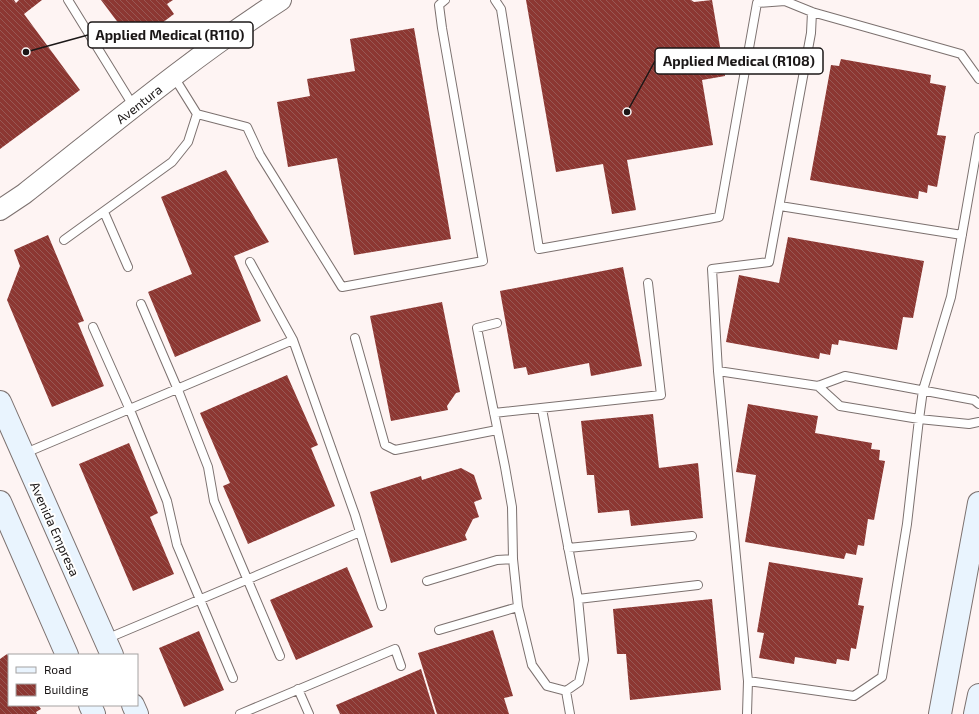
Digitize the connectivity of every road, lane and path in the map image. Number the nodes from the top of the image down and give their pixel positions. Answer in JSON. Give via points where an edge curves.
{"nodes":[{"id":1,"x":68,"y":0,"type":"edge"},
{"id":2,"x":281,"y":0,"type":"edge"},
{"id":3,"x":445,"y":0,"type":"edge"},
{"id":4,"x":496,"y":0,"type":"edge"},
{"id":5,"x":785,"y":0,"type":"edge"},
{"id":6,"x":812,"y":12,"type":"junction"},
{"id":7,"x":174,"y":77,"type":"junction"},
{"id":8,"x":979,"y":79,"type":"edge"},
{"id":9,"x":134,"y":108,"type":"junction"},
{"id":10,"x":197,"y":114,"type":"junction"},
{"id":11,"x":979,"y":137,"type":"edge"},
{"id":12,"x":780,"y":206,"type":"junction"},
{"id":13,"x":0,"y":210,"type":"edge"},
{"id":14,"x":104,"y":212,"type":"junction"},
{"id":15,"x":962,"y":235,"type":"junction"},
{"id":16,"x":64,"y":240,"type":"dead end"},
{"id":17,"x":250,"y":262,"type":"dead end"},
{"id":18,"x":128,"y":267,"type":"dead end"},
{"id":19,"x":648,"y":283,"type":"dead end"},
{"id":20,"x":141,"y":304,"type":"dead end"},
{"id":21,"x":497,"y":323,"type":"dead end"},
{"id":22,"x":93,"y":328,"type":"dead end"},
{"id":23,"x":355,"y":338,"type":"dead end"},
{"id":24,"x":293,"y":340,"type":"junction"},
{"id":25,"x":718,"y":371,"type":"junction"},
{"id":26,"x":818,"y":386,"type":"junction"},
{"id":27,"x":178,"y":390,"type":"junction"},
{"id":28,"x":923,"y":390,"type":"junction"},
{"id":29,"x":0,"y":402,"type":"edge"},
{"id":30,"x":979,"y":404,"type":"edge"},
{"id":31,"x":542,"y":409,"type":"junction"},
{"id":32,"x":130,"y":410,"type":"junction"},
{"id":33,"x":494,"y":413,"type":"junction"},
{"id":34,"x":919,"y":419,"type":"junction"},
{"id":35,"x":979,"y":422,"type":"edge"},
{"id":36,"x":497,"y":430,"type":"junction"},
{"id":37,"x":23,"y":454,"type":"junction"},
{"id":38,"x":0,"y":502,"type":"edge"},
{"id":39,"x":979,"y":503,"type":"edge"},
{"id":40,"x":360,"y":532,"type":"junction"},
{"id":41,"x":692,"y":536,"type":"dead end"},
{"id":42,"x":568,"y":548,"type":"junction"},
{"id":43,"x":513,"y":559,"type":"junction"},
{"id":44,"x":247,"y":578,"type":"junction"},
{"id":45,"x":427,"y":581,"type":"dead end"},
{"id":46,"x":698,"y":585,"type":"dead end"},
{"id":47,"x":198,"y":599,"type":"junction"},
{"id":48,"x":578,"y":599,"type":"junction"},
{"id":49,"x":382,"y":606,"type":"dead end"},
{"id":50,"x":518,"y":607,"type":"junction"},
{"id":51,"x":439,"y":630,"type":"dead end"},
{"id":52,"x":108,"y":647,"type":"edge"},
{"id":53,"x":67,"y":654,"type":"edge"},
{"id":54,"x":280,"y":656,"type":"dead end"},
{"id":55,"x":401,"y":666,"type":"dead end"},
{"id":56,"x":233,"y":678,"type":"dead end"},
{"id":57,"x":748,"y":681,"type":"junction"},
{"id":58,"x":298,"y":689,"type":"junction"},
{"id":59,"x":566,"y":691,"type":"junction"},
{"id":60,"x":979,"y":695,"type":"edge"},
{"id":61,"x":240,"y":714,"type":"edge"},
{"id":62,"x":309,"y":714,"type":"edge"},
{"id":63,"x":570,"y":714,"type":"edge"},
{"id":64,"x":747,"y":714,"type":"edge"},
{"id":65,"x":940,"y":714,"type":"edge"},
{"id":66,"x":975,"y":714,"type":"edge"}],
"edges":[{"from":1,"to":9,"type":"lane"},
{"from":2,"to":7,"type":"street","name":"Aventura"},
{"from":3,"to":10,"type":"lane","via":[[439,5],[442,28],[483,261],[342,287],[260,155],[247,127]]},
{"from":4,"to":5,"type":"lane","via":[[501,9],[539,249],[719,217],[757,4]]},
{"from":5,"to":6,"type":"lane"},
{"from":6,"to":8,"type":"lane","via":[[961,54]]},
{"from":6,"to":12,"type":"lane","via":[[811,34]]},
{"from":7,"to":9,"type":"street","name":"Aventura"},
{"from":7,"to":10,"type":"lane"},
{"from":9,"to":13,"type":"street","name":"Aventura"},
{"from":10,"to":14,"type":"lane","via":[[188,142],[172,162]]},
{"from":11,"to":15,"type":"lane"},
{"from":12,"to":15,"type":"lane"},
{"from":12,"to":25,"type":"lane","via":[[769,262],[712,269]]},
{"from":14,"to":16,"type":"lane"},
{"from":14,"to":18,"type":"lane"},
{"from":15,"to":28,"type":"lane","via":[[951,297]]},
{"from":17,"to":24,"type":"lane"},
{"from":19,"to":31,"type":"lane","via":[[660,396]]},
{"from":20,"to":27,"type":"lane"},
{"from":21,"to":33,"type":"lane","via":[[477,328]]},
{"from":22,"to":32,"type":"lane"},
{"from":23,"to":36,"type":"lane","via":[[385,445],[395,450]]},
{"from":24,"to":27,"type":"lane"},
{"from":24,"to":40,"type":"lane"},
{"from":25,"to":26,"type":"lane"},
{"from":25,"to":57,"type":"lane"},
{"from":26,"to":28,"type":"lane","via":[[845,376]]},
{"from":26,"to":34,"type":"lane","via":[[840,406]]},
{"from":27,"to":32,"type":"lane"},
{"from":27,"to":44,"type":"lane","via":[[208,467],[214,502]]},
{"from":28,"to":30,"type":"lane","via":[[974,400]]},
{"from":28,"to":34,"type":"lane"},
{"from":29,"to":37,"type":"main road","name":"Avenida Empresa"},
{"from":31,"to":33,"type":"lane"},
{"from":31,"to":42,"type":"lane"},
{"from":32,"to":37,"type":"lane"},
{"from":32,"to":47,"type":"lane","via":[[167,501],[176,546]]},
{"from":33,"to":36,"type":"lane"},
{"from":34,"to":35,"type":"lane","via":[[969,424]]},
{"from":34,"to":57,"type":"lane","via":[[908,524],[882,677],[854,696]]},
{"from":36,"to":43,"type":"lane","via":[[512,507]]},
{"from":37,"to":52,"type":"main road","name":"Avenida Empresa"},
{"from":38,"to":53,"type":"main road"},
{"from":39,"to":65,"type":"main road"},
{"from":40,"to":44,"type":"lane"},
{"from":40,"to":49,"type":"lane"},
{"from":41,"to":42,"type":"lane"},
{"from":42,"to":48,"type":"lane"},
{"from":43,"to":45,"type":"lane","via":[[497,560]]},
{"from":43,"to":50,"type":"lane"},
{"from":44,"to":47,"type":"lane"},
{"from":44,"to":54,"type":"lane"},
{"from":46,"to":48,"type":"lane"},
{"from":47,"to":52,"type":"lane"},
{"from":47,"to":56,"type":"lane"},
{"from":48,"to":59,"type":"lane","via":[[584,660],[579,682]]},
{"from":50,"to":51,"type":"lane"},
{"from":50,"to":59,"type":"lane","via":[[532,665],[548,686]]},
{"from":55,"to":58,"type":"lane","via":[[395,649]]},
{"from":57,"to":64,"type":"lane"},
{"from":58,"to":61,"type":"lane"},
{"from":58,"to":62,"type":"lane"},
{"from":59,"to":63,"type":"lane"},
{"from":60,"to":66,"type":"main road"}]}
